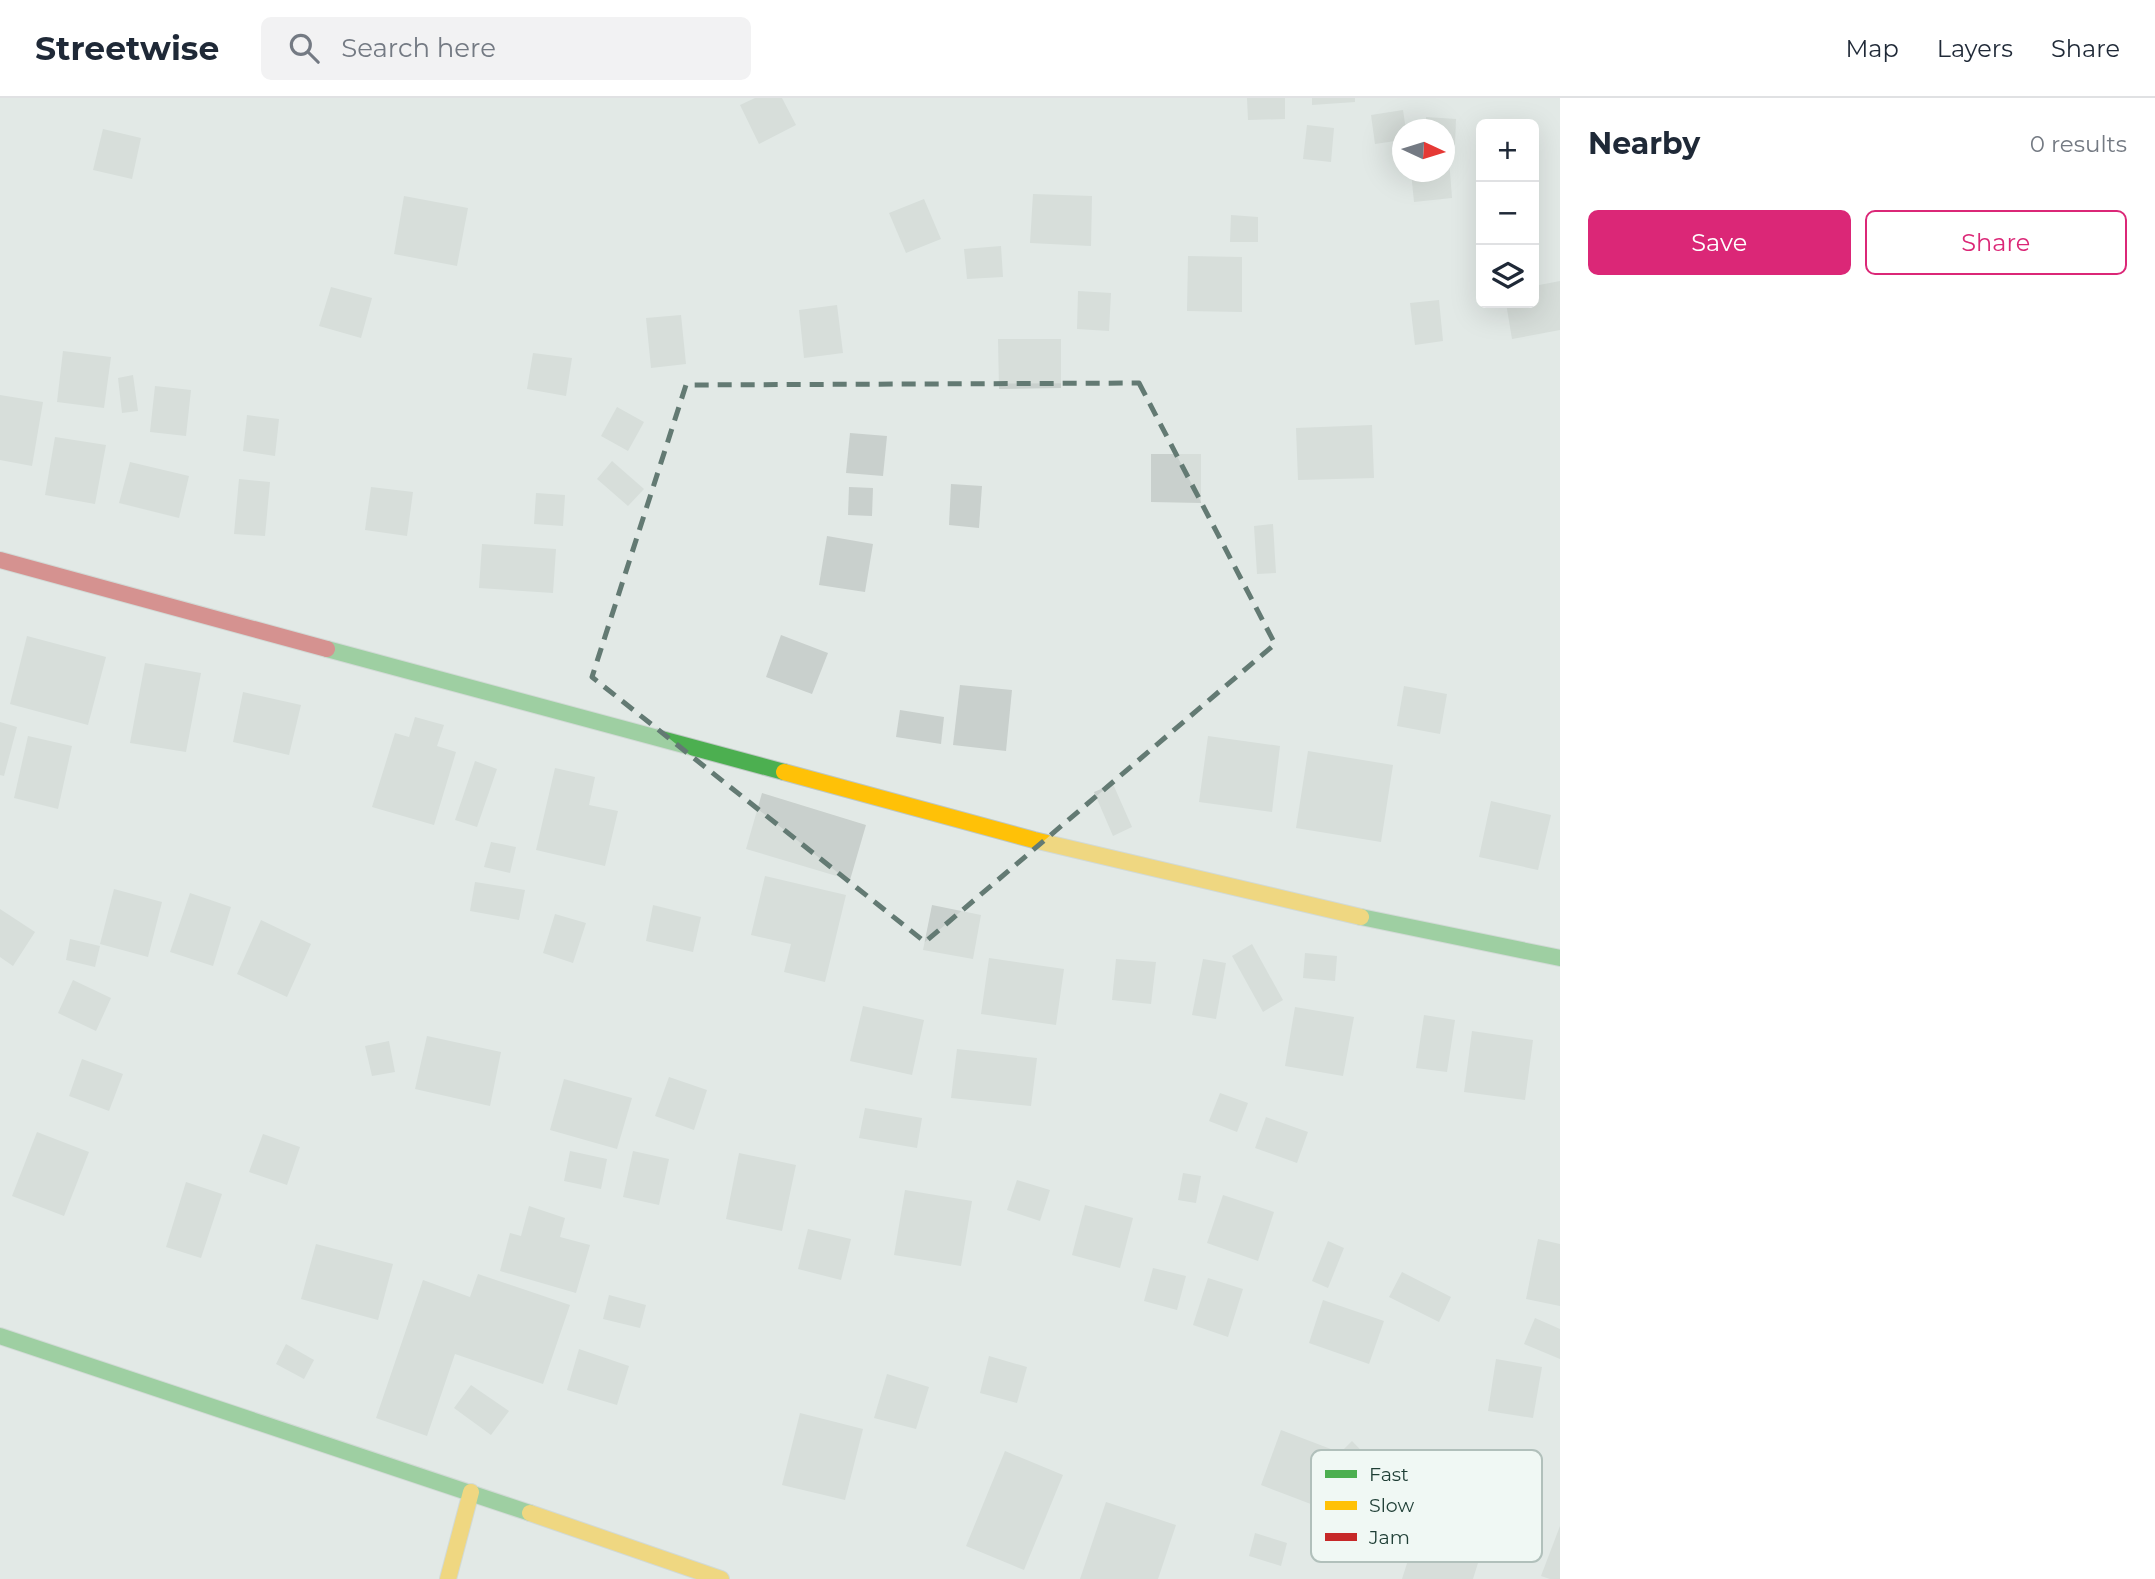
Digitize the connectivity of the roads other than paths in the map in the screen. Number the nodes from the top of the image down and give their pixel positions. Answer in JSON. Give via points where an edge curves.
{"nodes":[{"id":1,"x":0,"y":560,"type":"edge"},
{"id":2,"x":1560,"y":958,"type":"edge"},
{"id":3,"x":0,"y":1336,"type":"edge"},
{"id":4,"x":471,"y":1492,"type":"junction"},
{"id":5,"x":447,"y":1579,"type":"edge"},
{"id":6,"x":721,"y":1579,"type":"edge"}],
"edges":[{"from":1,"to":2,"type":"street","via":[[1034,840],[1283,901]]},
{"from":3,"to":4,"type":"street"},
{"from":4,"to":5,"type":"street"},
{"from":4,"to":6,"type":"street"}]}
